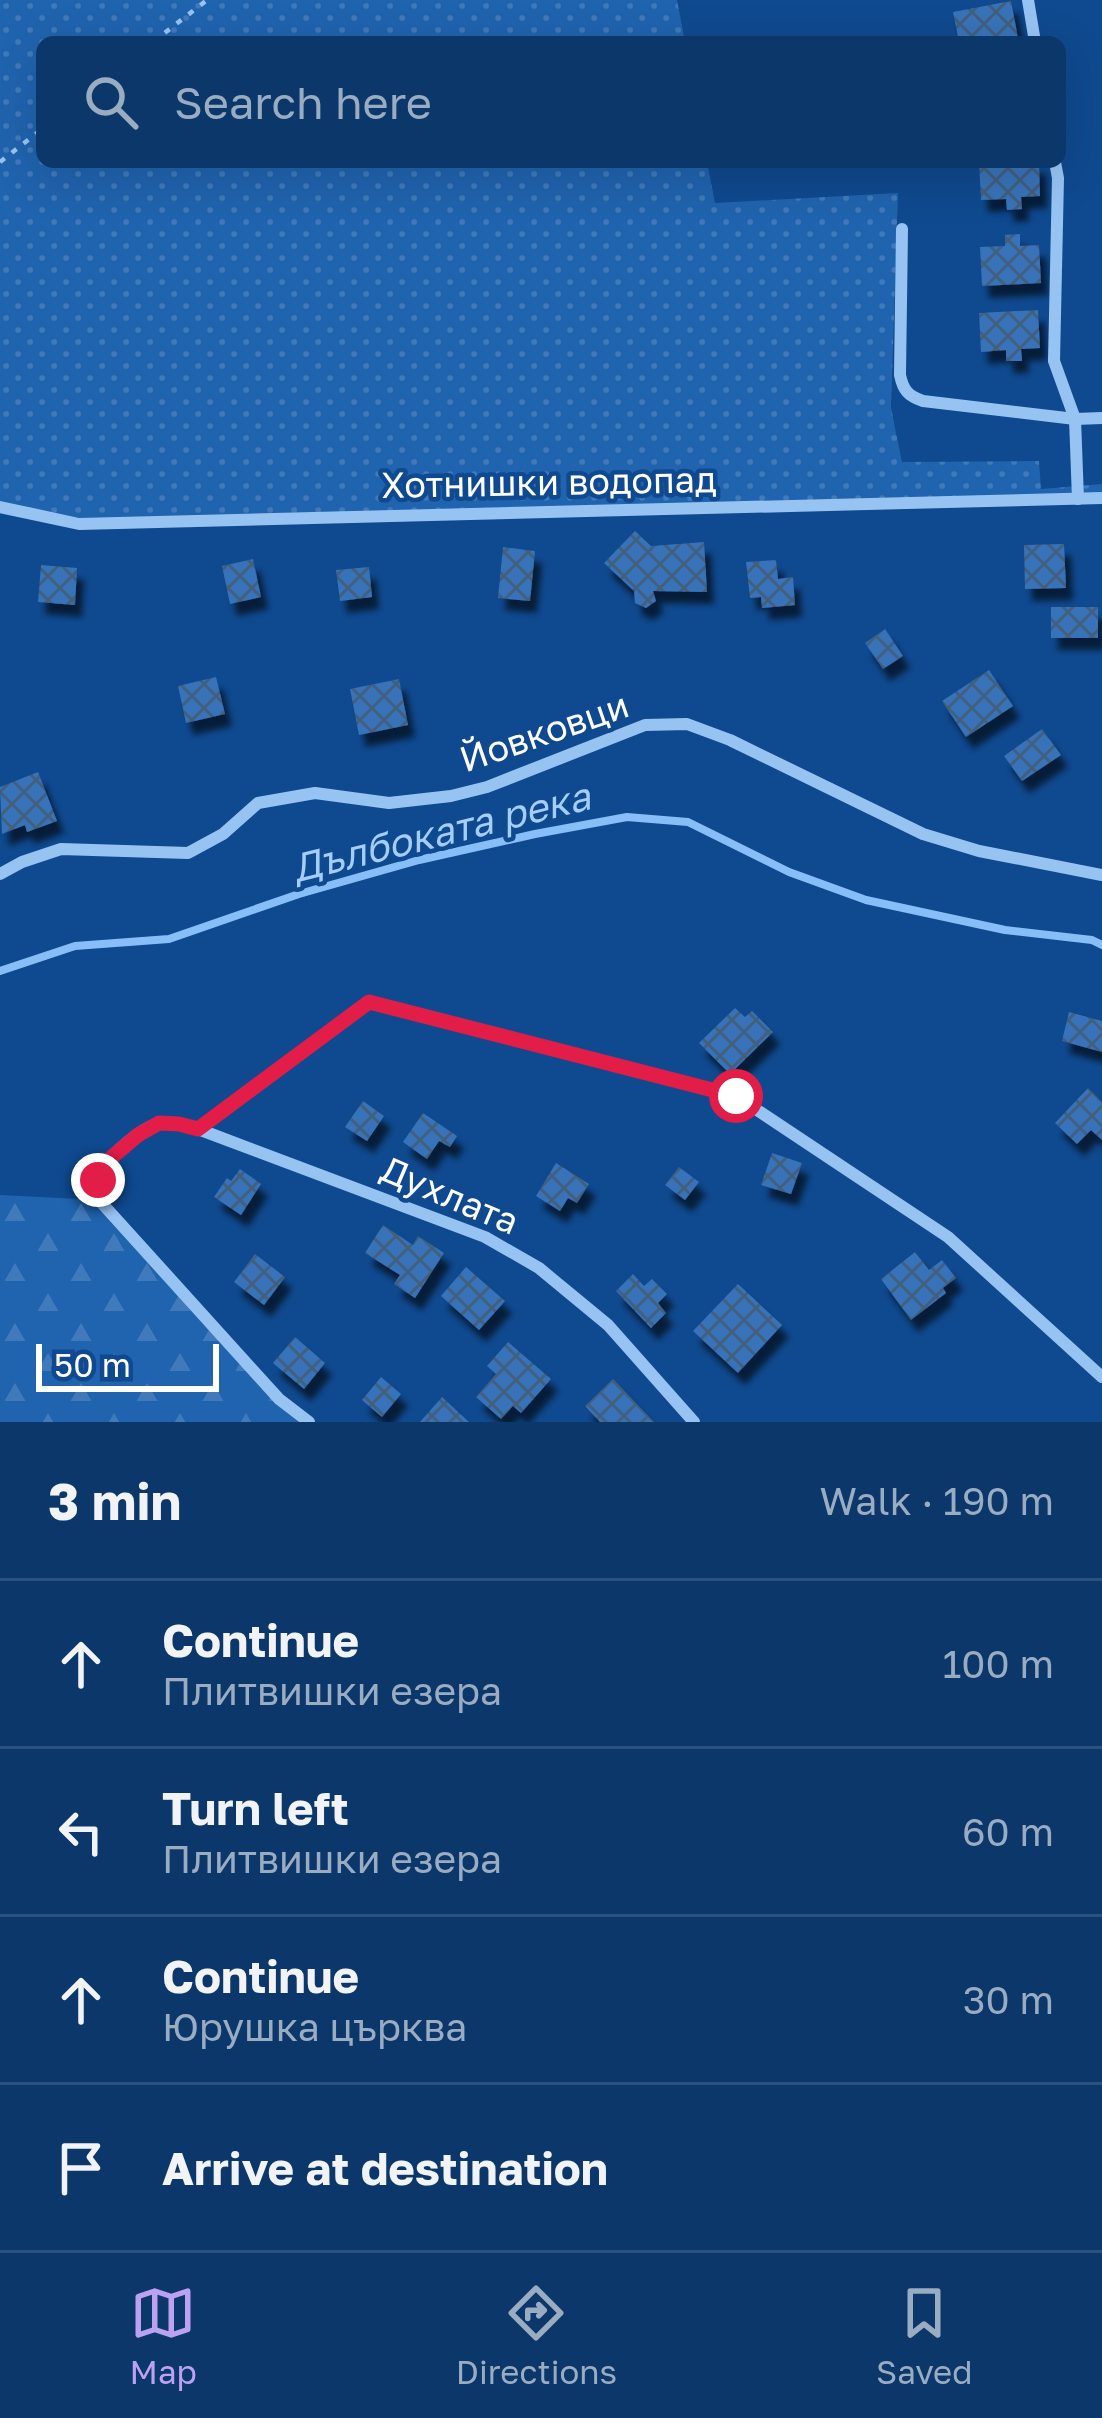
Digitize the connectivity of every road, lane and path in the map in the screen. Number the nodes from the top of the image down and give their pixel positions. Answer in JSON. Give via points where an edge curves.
{"nodes":[{"id":1,"x":207,"y":0,"type":"edge"},
{"id":2,"x":1028,"y":0,"type":"edge"},
{"id":3,"x":161,"y":36,"type":"edge"},
{"id":4,"x":1034,"y":36,"type":"edge"},
{"id":5,"x":36,"y":134,"type":"edge"},
{"id":6,"x":0,"y":162,"type":"edge"},
{"id":7,"x":1056,"y":168,"type":"edge"},
{"id":8,"x":902,"y":230,"type":"dead end"},
{"id":9,"x":1076,"y":418,"type":"junction"},
{"id":10,"x":1102,"y":418,"type":"edge"},
{"id":11,"x":1102,"y":498,"type":"edge"},
{"id":12,"x":1078,"y":499,"type":"junction"},
{"id":13,"x":0,"y":507,"type":"edge"},
{"id":14,"x":0,"y":874,"type":"edge"},
{"id":15,"x":1102,"y":875,"type":"edge"},
{"id":16,"x":198,"y":1129,"type":"junction"},
{"id":17,"x":1102,"y":1377,"type":"edge"},
{"id":18,"x":309,"y":1422,"type":"edge"},
{"id":19,"x":694,"y":1422,"type":"edge"}],
"edges":[{"from":1,"to":3,"type":"path"},
{"from":2,"to":4,"type":"street"},
{"from":5,"to":6,"type":"path"},
{"from":7,"to":9,"type":"street","via":[[1054,361]]},
{"from":8,"to":9,"type":"street","via":[[900,375],[911,397]]},
{"from":9,"to":10,"type":"street"},
{"from":9,"to":12,"type":"street"},
{"from":11,"to":12,"type":"street","name":"Хотнишки водопад"},
{"from":12,"to":13,"type":"street","name":"Хотнишки водопад","via":[[79,524]]},
{"from":14,"to":15,"type":"street","name":"Йовковци","via":[[61,849],[188,853],[258,803],[314,793],[389,803],[451,796],[645,725],[687,724],[923,834]]},
{"from":16,"to":17,"type":"street","via":[[369,1002],[736,1096],[948,1237]]},
{"from":16,"to":18,"type":"street","via":[[159,1123],[138,1135],[105,1163],[99,1200],[278,1399]]},
{"from":16,"to":19,"type":"street","name":"Духлата","via":[[485,1238],[539,1268],[608,1325]]}]}
